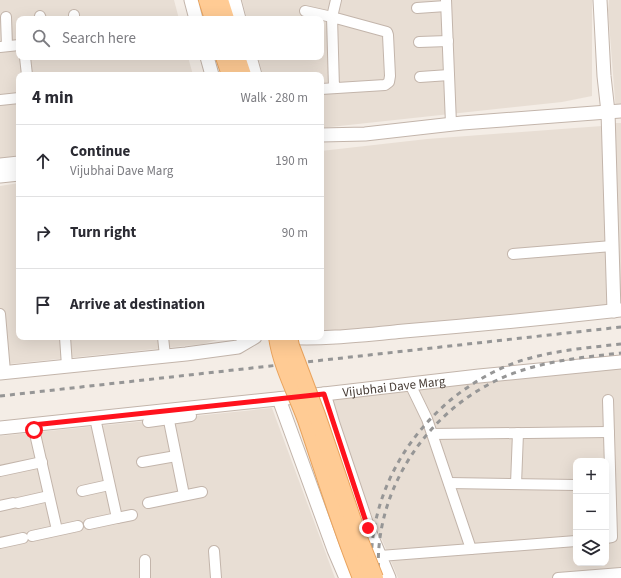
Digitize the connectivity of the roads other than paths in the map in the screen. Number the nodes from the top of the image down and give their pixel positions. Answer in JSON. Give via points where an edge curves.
{"nodes":[{"id":1,"x":191,"y":0,"type":"edge"},
{"id":2,"x":207,"y":0,"type":"edge"},
{"id":3,"x":220,"y":0,"type":"edge"},
{"id":4,"x":234,"y":0,"type":"edge"},
{"id":5,"x":336,"y":0,"type":"edge"},
{"id":6,"x":600,"y":0,"type":"edge"},
{"id":7,"x":446,"y":3,"type":"edge"},
{"id":8,"x":417,"y":8,"type":"dead end"},
{"id":9,"x":305,"y":11,"type":"dead end"},
{"id":10,"x":195,"y":16,"type":"edge"},
{"id":11,"x":212,"y":16,"type":"edge"},
{"id":12,"x":225,"y":16,"type":"edge"},
{"id":13,"x":238,"y":16,"type":"edge"},
{"id":14,"x":332,"y":17,"type":"junction"},
{"id":15,"x":6,"y":18,"type":"dead end"},
{"id":16,"x":448,"y":41,"type":"junction"},
{"id":17,"x":420,"y":42,"type":"dead end"},
{"id":18,"x":16,"y":45,"type":"edge"},
{"id":19,"x":3,"y":46,"type":"edge"},
{"id":20,"x":25,"y":60,"type":"edge"},
{"id":21,"x":208,"y":60,"type":"edge"},
{"id":22,"x":225,"y":60,"type":"edge"},
{"id":23,"x":238,"y":60,"type":"edge"},
{"id":24,"x":251,"y":60,"type":"edge"},
{"id":25,"x":27,"y":72,"type":"edge"},
{"id":26,"x":211,"y":72,"type":"edge"},
{"id":27,"x":229,"y":72,"type":"edge"},
{"id":28,"x":242,"y":72,"type":"edge"},
{"id":29,"x":254,"y":72,"type":"edge"},
{"id":30,"x":449,"y":75,"type":"junction"},
{"id":31,"x":420,"y":76,"type":"dead end"},
{"id":32,"x":334,"y":88,"type":"junction"},
{"id":33,"x":324,"y":89,"type":"edge"},
{"id":34,"x":16,"y":98,"type":"edge"},
{"id":35,"x":0,"y":100,"type":"edge"},
{"id":36,"x":615,"y":112,"type":"edge"},
{"id":37,"x":451,"y":124,"type":"junction"},
{"id":38,"x":324,"y":135,"type":"edge"},
{"id":39,"x":16,"y":162,"type":"edge"},
{"id":40,"x":0,"y":165,"type":"edge"},
{"id":41,"x":16,"y":174,"type":"edge"},
{"id":42,"x":0,"y":176,"type":"edge"},
{"id":43,"x":612,"y":246,"type":"junction"},
{"id":44,"x":514,"y":254,"type":"dead end"},
{"id":45,"x":617,"y":310,"type":"edge"},
{"id":46,"x":0,"y":314,"type":"edge"},
{"id":47,"x":324,"y":336,"type":"edge"},
{"id":48,"x":64,"y":340,"type":"edge"},
{"id":49,"x":163,"y":340,"type":"edge"},
{"id":50,"x":249,"y":340,"type":"edge"},
{"id":51,"x":277,"y":340,"type":"edge"},
{"id":52,"x":296,"y":340,"type":"edge"},
{"id":53,"x":165,"y":356,"type":"junction"},
{"id":54,"x":621,"y":362,"type":"edge"},
{"id":55,"x":67,"y":366,"type":"junction"},
{"id":56,"x":3,"y":372,"type":"edge"},
{"id":57,"x":410,"y":384,"type":"junction"},
{"id":58,"x":324,"y":394,"type":"junction"},
{"id":59,"x":279,"y":399,"type":"junction"},
{"id":60,"x":608,"y":400,"type":"dead end"},
{"id":61,"x":168,"y":415,"type":"junction"},
{"id":62,"x":191,"y":416,"type":"dead end"},
{"id":63,"x":95,"y":418,"type":"junction"},
{"id":64,"x":148,"y":422,"type":"dead end"},
{"id":65,"x":33,"y":425,"type":"junction"},
{"id":66,"x":0,"y":428,"type":"edge"},
{"id":67,"x":609,"y":432,"type":"junction"},
{"id":68,"x":518,"y":433,"type":"junction"},
{"id":69,"x":432,"y":434,"type":"junction"},
{"id":70,"x":176,"y":456,"type":"junction"},
{"id":71,"x":609,"y":458,"type":"edge"},
{"id":72,"x":42,"y":462,"type":"junction"},
{"id":73,"x":142,"y":462,"type":"dead end"},
{"id":74,"x":0,"y":471,"type":"edge"},
{"id":75,"x":449,"y":483,"type":"junction"},
{"id":76,"x":516,"y":484,"type":"junction"},
{"id":77,"x":109,"y":485,"type":"junction"},
{"id":78,"x":573,"y":486,"type":"edge"},
{"id":79,"x":82,"y":491,"type":"dead end"},
{"id":80,"x":202,"y":492,"type":"dead end"},
{"id":81,"x":609,"y":494,"type":"edge"},
{"id":82,"x":184,"y":495,"type":"junction"},
{"id":83,"x":49,"y":496,"type":"junction"},
{"id":84,"x":148,"y":503,"type":"dead end"},
{"id":85,"x":0,"y":506,"type":"edge"},
{"id":86,"x":132,"y":515,"type":"dead end"},
{"id":87,"x":117,"y":518,"type":"junction"},
{"id":88,"x":89,"y":524,"type":"dead end"},
{"id":89,"x":78,"y":526,"type":"dead end"},
{"id":90,"x":57,"y":530,"type":"junction"},
{"id":91,"x":613,"y":537,"type":"edge"},
{"id":92,"x":573,"y":541,"type":"edge"},
{"id":93,"x":0,"y":543,"type":"edge"},
{"id":94,"x":470,"y":549,"type":"junction"},
{"id":95,"x":214,"y":552,"type":"dead end"},
{"id":96,"x":380,"y":556,"type":"junction"},
{"id":97,"x":145,"y":560,"type":"dead end"},
{"id":98,"x":621,"y":573,"type":"edge"},
{"id":99,"x":145,"y":578,"type":"edge"},
{"id":100,"x":216,"y":578,"type":"edge"},
{"id":101,"x":346,"y":578,"type":"edge"},
{"id":102,"x":361,"y":578,"type":"edge"},
{"id":103,"x":375,"y":578,"type":"edge"},
{"id":104,"x":389,"y":578,"type":"edge"},
{"id":105,"x":558,"y":578,"type":"edge"}],
"edges":[{"from":1,"to":10,"type":"street"},
{"from":2,"to":11,"type":"main road"},
{"from":3,"to":12,"type":"main road"},
{"from":4,"to":13,"type":"street"},
{"from":5,"to":14,"type":"street"},
{"from":6,"to":36,"type":"street","via":[[604,76]]},
{"from":7,"to":8,"type":"street"},
{"from":7,"to":16,"type":"street"},
{"from":9,"to":14,"type":"street"},
{"from":14,"to":32,"type":"street"},
{"from":14,"to":32,"type":"street","via":[[387,32],[389,67],[389,82],[386,85]]},
{"from":15,"to":19,"type":"street"},
{"from":16,"to":17,"type":"street"},
{"from":16,"to":30,"type":"street"},
{"from":18,"to":19,"type":"street"},
{"from":20,"to":25,"type":"street"},
{"from":21,"to":26,"type":"street"},
{"from":22,"to":27,"type":"main road"},
{"from":23,"to":28,"type":"main road"},
{"from":24,"to":29,"type":"street"},
{"from":30,"to":31,"type":"street"},
{"from":30,"to":37,"type":"street"},
{"from":32,"to":33,"type":"street"},
{"from":34,"to":35,"type":"street"},
{"from":36,"to":37,"type":"street"},
{"from":36,"to":43,"type":"street"},
{"from":37,"to":38,"type":"street","via":[[365,134]]},
{"from":39,"to":40,"type":"street"},
{"from":41,"to":42,"type":"street"},
{"from":43,"to":44,"type":"street"},
{"from":43,"to":45,"type":"street"},
{"from":45,"to":47,"type":"street"},
{"from":46,"to":56,"type":"street"},
{"from":48,"to":55,"type":"street"},
{"from":49,"to":53,"type":"street"},
{"from":50,"to":53,"type":"street","via":[[238,347]]},
{"from":51,"to":102,"type":"main road","bridge":true},
{"from":52,"to":103,"type":"main road","bridge":true,"via":[[291,346],[358,538]]},
{"from":53,"to":55,"type":"street"},
{"from":54,"to":57,"type":"street","name":"Vijubhai Dave Marg"},
{"from":55,"to":56,"type":"street"},
{"from":57,"to":58,"type":"street","name":"Vijubhai Dave Marg"},
{"from":57,"to":69,"type":"street","via":[[428,419]]},
{"from":58,"to":59,"type":"street","name":"Vijubhai Dave Marg"},
{"from":58,"to":96,"type":"street","via":[[368,528]]},
{"from":59,"to":61,"type":"street","name":"Vijubhai Dave Marg"},
{"from":59,"to":101,"type":"street"},
{"from":60,"to":67,"type":"street"},
{"from":61,"to":62,"type":"street"},
{"from":61,"to":63,"type":"street","name":"Vijubhai Dave Marg"},
{"from":61,"to":64,"type":"street"},
{"from":61,"to":70,"type":"street"},
{"from":63,"to":65,"type":"street","name":"Vijubhai Dave Marg"},
{"from":63,"to":77,"type":"street"},
{"from":65,"to":66,"type":"street","name":"Vijubhai Dave Marg"},
{"from":65,"to":72,"type":"street"},
{"from":67,"to":68,"type":"street"},
{"from":67,"to":71,"type":"street"},
{"from":68,"to":69,"type":"street"},
{"from":68,"to":76,"type":"street"},
{"from":69,"to":75,"type":"street"},
{"from":70,"to":73,"type":"street"},
{"from":70,"to":82,"type":"street"},
{"from":72,"to":74,"type":"street"},
{"from":72,"to":83,"type":"street"},
{"from":75,"to":76,"type":"street"},
{"from":75,"to":94,"type":"street"},
{"from":76,"to":78,"type":"street"},
{"from":77,"to":79,"type":"street"},
{"from":77,"to":87,"type":"street"},
{"from":80,"to":82,"type":"street"},
{"from":81,"to":91,"type":"street"},
{"from":82,"to":84,"type":"street"},
{"from":83,"to":85,"type":"street"},
{"from":83,"to":90,"type":"street"},
{"from":86,"to":87,"type":"street"},
{"from":87,"to":88,"type":"street"},
{"from":89,"to":90,"type":"street"},
{"from":90,"to":93,"type":"street"},
{"from":92,"to":94,"type":"street"},
{"from":94,"to":96,"type":"street"},
{"from":95,"to":100,"type":"street"},
{"from":96,"to":104,"type":"street"},
{"from":97,"to":99,"type":"street"},
{"from":98,"to":105,"type":"street"}]}
